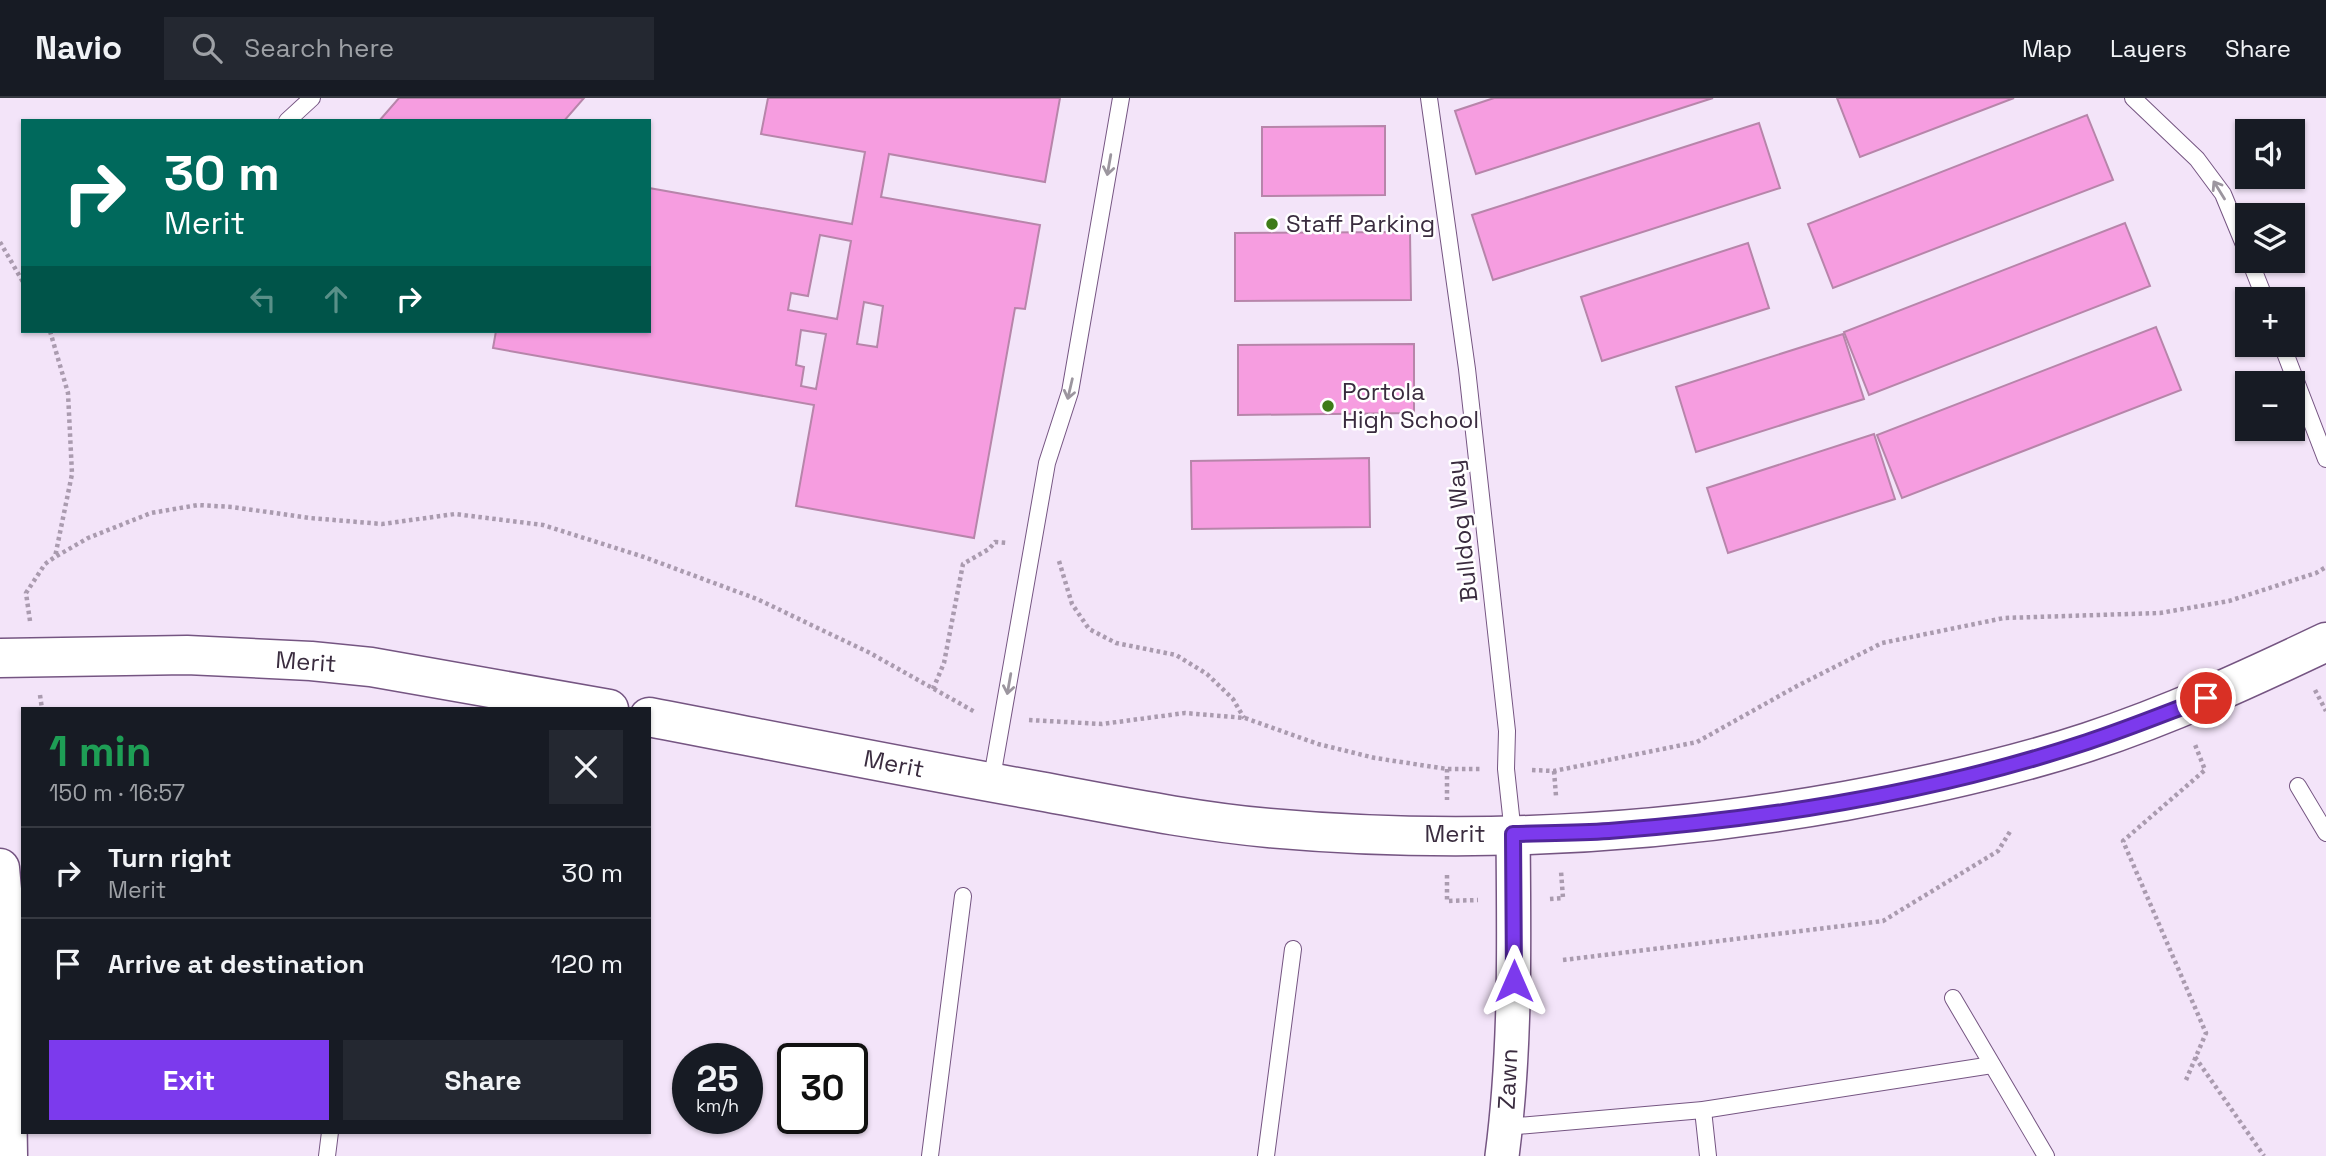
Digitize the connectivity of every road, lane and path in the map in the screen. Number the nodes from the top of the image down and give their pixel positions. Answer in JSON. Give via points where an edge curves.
{"nodes":[{"id":1,"x":312,"y":98,"type":"edge"},
{"id":2,"x":1121,"y":98,"type":"edge"},
{"id":3,"x":1429,"y":98,"type":"edge"},
{"id":4,"x":2133,"y":98,"type":"edge"},
{"id":5,"x":289,"y":119,"type":"edge"},
{"id":6,"x":2235,"y":224,"type":"edge"},
{"id":7,"x":0,"y":242,"type":"edge"},
{"id":8,"x":21,"y":279,"type":"edge"},
{"id":9,"x":51,"y":333,"type":"edge"},
{"id":10,"x":2288,"y":357,"type":"edge"},
{"id":11,"x":2326,"y":459,"type":"edge"},
{"id":12,"x":1032,"y":547,"type":"junction"},
{"id":13,"x":55,"y":557,"type":"junction"},
{"id":14,"x":2326,"y":566,"type":"edge"},
{"id":15,"x":2326,"y":642,"type":"edge"},
{"id":16,"x":18,"y":658,"type":"edge"},
{"id":17,"x":932,"y":689,"type":"junction"},
{"id":18,"x":41,"y":707,"type":"edge"},
{"id":19,"x":598,"y":707,"type":"edge"},
{"id":20,"x":2181,"y":708,"type":"junction"},
{"id":21,"x":1003,"y":716,"type":"junction"},
{"id":22,"x":651,"y":717,"type":"edge"},
{"id":23,"x":1245,"y":718,"type":"junction"},
{"id":24,"x":1506,"y":769,"type":"junction"},
{"id":25,"x":991,"y":783,"type":"junction"},
{"id":26,"x":2298,"y":786,"type":"dead end"},
{"id":27,"x":2011,"y":830,"type":"dead end"},
{"id":28,"x":2326,"y":833,"type":"edge"},
{"id":29,"x":1513,"y":834,"type":"junction"},
{"id":30,"x":0,"y":868,"type":"edge"},
{"id":31,"x":963,"y":896,"type":"dead end"},
{"id":32,"x":1293,"y":949,"type":"dead end"},
{"id":33,"x":1563,"y":960,"type":"dead end"},
{"id":34,"x":1953,"y":998,"type":"dead end"},
{"id":35,"x":2195,"y":1057,"type":"junction"},
{"id":36,"x":1992,"y":1065,"type":"junction"},
{"id":37,"x":2186,"y":1080,"type":"dead end"},
{"id":38,"x":1703,"y":1111,"type":"junction"},
{"id":39,"x":330,"y":1134,"type":"edge"},
{"id":40,"x":1504,"y":1141,"type":"edge"},
{"id":41,"x":8,"y":1156,"type":"edge"},
{"id":42,"x":327,"y":1156,"type":"edge"},
{"id":43,"x":930,"y":1156,"type":"edge"},
{"id":44,"x":1266,"y":1156,"type":"edge"},
{"id":45,"x":1708,"y":1156,"type":"edge"},
{"id":46,"x":2046,"y":1156,"type":"edge"},
{"id":47,"x":2264,"y":1156,"type":"edge"}],
"edges":[{"from":1,"to":5,"type":"lane"},
{"from":2,"to":12,"type":"lane","one_way":true,"via":[[1070,392],[1048,463]]},
{"from":3,"to":24,"type":"lane","name":"Bulldog Way","via":[[1469,382],[1507,731]]},
{"from":6,"to":4,"type":"lane","one_way":true,"via":[[2222,194],[2197,159]]},
{"from":7,"to":8,"type":"path"},
{"from":9,"to":13,"type":"path","via":[[68,393],[72,474]]},
{"from":10,"to":11,"type":"lane"},
{"from":12,"to":17,"type":"path","via":[[995,542],[963,564],[944,663]]},
{"from":12,"to":21,"type":"lane","one_way":true},
{"from":12,"to":23,"type":"path","via":[[1058,556],[1072,604],[1089,629],[1116,643],[1176,655],[1207,674]]},
{"from":13,"to":16,"type":"path","via":[[26,593]]},
{"from":13,"to":17,"type":"path","via":[[88,538],[151,513],[198,505],[382,524],[455,514],[543,525],[644,556],[757,599],[870,653]]},
{"from":14,"to":24,"type":"path","via":[[2229,601],[2160,613],[2004,618],[1882,643],[1697,742],[1554,771]]},
{"from":15,"to":20,"type":"street","name":"Merit"},
{"from":16,"to":18,"type":"path"},
{"from":16,"to":19,"type":"street","name":"Merit","via":[[187,655],[312,661]]},
{"from":17,"to":21,"type":"path","via":[[975,712]]},
{"from":20,"to":29,"type":"street","name":"Merit","via":[[2086,743],[1881,794],[1765,815],[1608,831]]},
{"from":20,"to":35,"type":"path","via":[[2205,770],[2123,841],[2206,1033]]},
{"from":21,"to":23,"type":"path","via":[[1102,724],[1185,713]]},
{"from":21,"to":25,"type":"lane"},
{"from":22,"to":25,"type":"street","name":"Merit"},
{"from":23,"to":24,"type":"path","via":[[1375,758],[1447,769]]},
{"from":24,"to":29,"type":"lane","name":"Bulldog Way"},
{"from":25,"to":29,"type":"street","name":"Merit","via":[[1265,827],[1339,833]]},
{"from":26,"to":28,"type":"lane"},
{"from":27,"to":33,"type":"path","via":[[1998,851],[1882,921]]},
{"from":29,"to":40,"type":"street","name":"Zawn","via":[[1514,981]]},
{"from":30,"to":41,"type":"street"},
{"from":31,"to":43,"type":"lane"},
{"from":32,"to":44,"type":"lane"},
{"from":34,"to":36,"type":"lane"},
{"from":35,"to":37,"type":"path"},
{"from":35,"to":47,"type":"path"},
{"from":36,"to":38,"type":"lane"},
{"from":36,"to":46,"type":"lane"},
{"from":38,"to":40,"type":"lane"},
{"from":38,"to":45,"type":"lane"},
{"from":39,"to":42,"type":"lane"}]}
